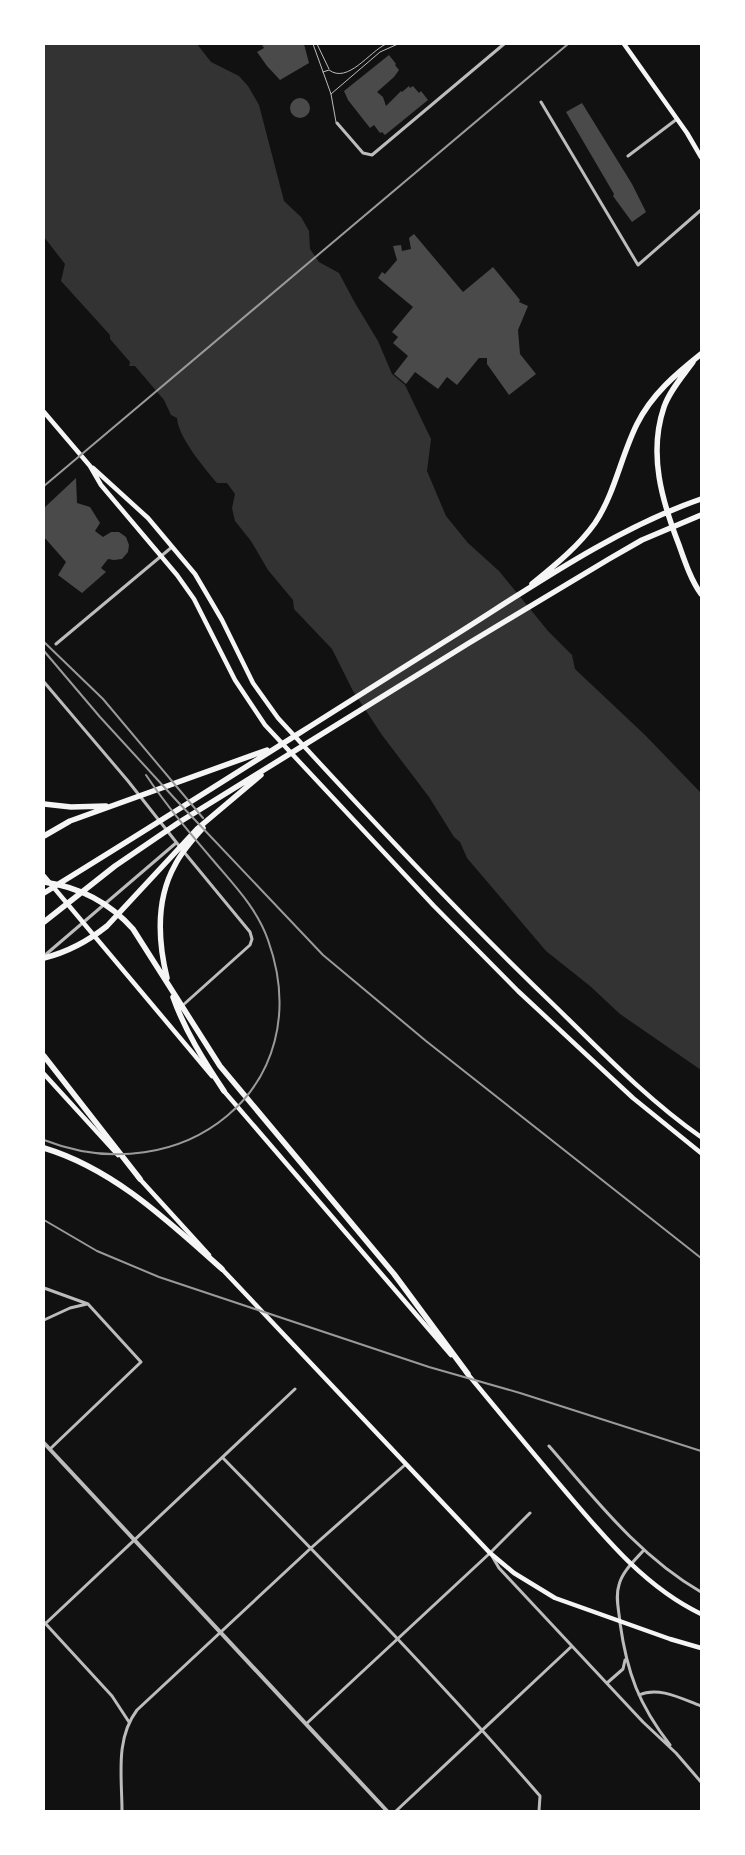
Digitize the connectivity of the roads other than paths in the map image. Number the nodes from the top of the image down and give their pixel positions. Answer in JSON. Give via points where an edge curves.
{"nodes":[{"id":1,"x":313,"y":44,"type":"edge"},
{"id":2,"x":317,"y":44,"type":"edge"},
{"id":3,"x":386,"y":44,"type":"edge"},
{"id":4,"x":398,"y":44,"type":"edge"},
{"id":5,"x":504,"y":44,"type":"edge"},
{"id":6,"x":624,"y":44,"type":"edge"},
{"id":7,"x":329,"y":70,"type":"junction"},
{"id":8,"x":323,"y":72,"type":"junction"},
{"id":9,"x":331,"y":94,"type":"junction"},
{"id":10,"x":541,"y":102,"type":"dead end"},
{"id":11,"x":677,"y":119,"type":"junction"},
{"id":12,"x":336,"y":123,"type":"joint"},
{"id":13,"x":628,"y":156,"type":"dead end"},
{"id":14,"x":701,"y":158,"type":"edge"},
{"id":15,"x":701,"y":210,"type":"edge"},
{"id":16,"x":701,"y":354,"type":"edge"},
{"id":17,"x":696,"y":358,"type":"junction"},
{"id":18,"x":44,"y":412,"type":"edge"},
{"id":19,"x":90,"y":466,"type":"junction"},
{"id":20,"x":698,"y":501,"type":"edge"},
{"id":21,"x":700,"y":515,"type":"edge"},
{"id":22,"x":173,"y":546,"type":"junction"},
{"id":23,"x":162,"y":555,"type":"junction"},
{"id":24,"x":701,"y":594,"type":"edge"},
{"id":25,"x":512,"y":599,"type":"junction"},
{"id":26,"x":56,"y":644,"type":"dead end"},
{"id":27,"x":44,"y":682,"type":"edge"},
{"id":28,"x":276,"y":746,"type":"junction"},
{"id":29,"x":280,"y":759,"type":"junction"},
{"id":30,"x":44,"y":804,"type":"edge"},
{"id":31,"x":113,"y":806,"type":"junction"},
{"id":32,"x":214,"y":815,"type":"junction"},
{"id":33,"x":45,"y":835,"type":"edge"},
{"id":34,"x":176,"y":843,"type":"junction"},
{"id":35,"x":44,"y":876,"type":"edge"},
{"id":36,"x":44,"y":882,"type":"edge"},
{"id":37,"x":44,"y":893,"type":"edge"},
{"id":38,"x":44,"y":922,"type":"edge"},
{"id":39,"x":84,"y":923,"type":"junction"},
{"id":40,"x":44,"y":957,"type":"edge"},
{"id":41,"x":172,"y":1015,"type":"dead end"},
{"id":42,"x":44,"y":1056,"type":"edge"},
{"id":43,"x":44,"y":1074,"type":"edge"},
{"id":44,"x":224,"y":1091,"type":"junction"},
{"id":45,"x":701,"y":1137,"type":"edge"},
{"id":46,"x":44,"y":1148,"type":"edge"},
{"id":47,"x":701,"y":1153,"type":"edge"},
{"id":48,"x":140,"y":1179,"type":"junction"},
{"id":49,"x":222,"y":1269,"type":"junction"},
{"id":50,"x":44,"y":1288,"type":"edge"},
{"id":51,"x":88,"y":1304,"type":"junction"},
{"id":52,"x":44,"y":1320,"type":"edge"},
{"id":53,"x":468,"y":1374,"type":"junction"},
{"id":54,"x":295,"y":1389,"type":"dead end"},
{"id":55,"x":44,"y":1443,"type":"edge"},
{"id":56,"x":549,"y":1446,"type":"dead end"},
{"id":57,"x":50,"y":1449,"type":"junction"},
{"id":58,"x":223,"y":1458,"type":"junction"},
{"id":59,"x":406,"y":1464,"type":"junction"},
{"id":60,"x":530,"y":1512,"type":"dead end"},
{"id":61,"x":135,"y":1540,"type":"junction"},
{"id":62,"x":311,"y":1548,"type":"junction"},
{"id":63,"x":643,"y":1551,"type":"junction"},
{"id":64,"x":490,"y":1553,"type":"junction"},
{"id":65,"x":632,"y":1564,"type":"junction"},
{"id":66,"x":701,"y":1592,"type":"edge"},
{"id":67,"x":701,"y":1614,"type":"edge"},
{"id":68,"x":45,"y":1623,"type":"edge"},
{"id":69,"x":220,"y":1632,"type":"junction"},
{"id":70,"x":398,"y":1638,"type":"junction"},
{"id":71,"x":572,"y":1646,"type":"junction"},
{"id":72,"x":701,"y":1648,"type":"edge"},
{"id":73,"x":625,"y":1657,"type":"junction"},
{"id":74,"x":607,"y":1683,"type":"junction"},
{"id":75,"x":639,"y":1695,"type":"junction"},
{"id":76,"x":701,"y":1706,"type":"edge"},
{"id":77,"x":129,"y":1722,"type":"junction"},
{"id":78,"x":306,"y":1724,"type":"junction"},
{"id":79,"x":483,"y":1730,"type":"junction"},
{"id":80,"x":676,"y":1753,"type":"junction"},
{"id":81,"x":701,"y":1782,"type":"edge"},
{"id":82,"x":122,"y":1811,"type":"edge"},
{"id":83,"x":388,"y":1811,"type":"edge"},
{"id":84,"x":396,"y":1811,"type":"edge"},
{"id":85,"x":539,"y":1811,"type":"edge"}],
"edges":[{"from":1,"to":8,"type":"lane"},
{"from":2,"to":7,"type":"lane"},
{"from":3,"to":7,"type":"lane","via":[[349,72],[338,74]]},
{"from":4,"to":9,"type":"lane","via":[[380,52]]},
{"from":5,"to":12,"type":"street","via":[[372,155],[363,153]]},
{"from":6,"to":11,"type":"main road"},
{"from":7,"to":8,"type":"lane"},
{"from":8,"to":9,"type":"lane"},
{"from":9,"to":12,"type":"lane"},
{"from":10,"to":15,"type":"street","via":[[638,265]]},
{"from":11,"to":13,"type":"street"},
{"from":11,"to":14,"type":"main road"},
{"from":16,"to":17,"type":"highway"},
{"from":17,"to":24,"type":"highway","via":[[664,405],[658,435],[658,470],[665,508],[689,572]]},
{"from":17,"to":25,"type":"highway","via":[[656,394],[637,424],[609,496],[595,522],[578,544]]},
{"from":18,"to":19,"type":"main road"},
{"from":19,"to":22,"type":"main road","via":[[134,504]]},
{"from":19,"to":23,"type":"main road","via":[[100,485]]},
{"from":20,"to":25,"type":"highway","via":[[636,527]]},
{"from":21,"to":29,"type":"highway","via":[[642,540]]},
{"from":22,"to":23,"type":"street"},
{"from":22,"to":45,"type":"main road","via":[[209,596],[253,683],[278,718],[509,964],[635,1084]]},
{"from":23,"to":26,"type":"street"},
{"from":23,"to":47,"type":"main road","via":[[194,598],[235,680],[265,725],[505,978],[634,1098]]},
{"from":25,"to":28,"type":"highway"},
{"from":27,"to":34,"type":"street"},
{"from":28,"to":31,"type":"highway"},
{"from":28,"to":37,"type":"highway"},
{"from":29,"to":32,"type":"highway"},
{"from":29,"to":38,"type":"highway","via":[[131,855]]},
{"from":30,"to":31,"type":"highway"},
{"from":31,"to":33,"type":"highway","via":[[70,821]]},
{"from":32,"to":40,"type":"highway","via":[[197,829],[107,926],[76,947]]},
{"from":32,"to":44,"type":"highway","via":[[175,864],[162,901],[160,933],[164,964],[178,1010],[202,1058]]},
{"from":34,"to":39,"type":"street"},
{"from":34,"to":41,"type":"street","via":[[252,938],[250,945]]},
{"from":35,"to":39,"type":"main road"},
{"from":36,"to":53,"type":"highway","via":[[69,887],[95,898],[110,907],[133,929],[220,1066],[394,1274]]},
{"from":39,"to":40,"type":"street"},
{"from":39,"to":44,"type":"main road"},
{"from":42,"to":48,"type":"highway"},
{"from":43,"to":48,"type":"main road"},
{"from":44,"to":53,"type":"main road"},
{"from":46,"to":49,"type":"highway","via":[[82,1164],[123,1188],[159,1214]]},
{"from":48,"to":49,"type":"main road"},
{"from":49,"to":59,"type":"main road"},
{"from":50,"to":51,"type":"street"},
{"from":51,"to":52,"type":"street"},
{"from":51,"to":57,"type":"street","via":[[141,1362]]},
{"from":53,"to":65,"type":"main road","via":[[599,1531]]},
{"from":54,"to":58,"type":"street"},
{"from":55,"to":57,"type":"street"},
{"from":56,"to":63,"type":"street"},
{"from":57,"to":61,"type":"street"},
{"from":58,"to":61,"type":"street"},
{"from":58,"to":62,"type":"street"},
{"from":59,"to":62,"type":"street"},
{"from":59,"to":64,"type":"main road"},
{"from":60,"to":64,"type":"street"},
{"from":61,"to":68,"type":"street"},
{"from":61,"to":69,"type":"street"},
{"from":62,"to":69,"type":"street"},
{"from":62,"to":70,"type":"street"},
{"from":63,"to":65,"type":"street"},
{"from":63,"to":66,"type":"street"},
{"from":64,"to":70,"type":"street"},
{"from":64,"to":71,"type":"street","via":[[499,1568]]},
{"from":64,"to":72,"type":"main road","via":[[514,1573],[555,1598]]},
{"from":65,"to":67,"type":"main road","via":[[668,1594]]},
{"from":65,"to":73,"type":"street","via":[[619,1584],[617,1601]]},
{"from":68,"to":77,"type":"street","via":[[112,1696]]},
{"from":69,"to":77,"type":"street","via":[[143,1704]]},
{"from":69,"to":78,"type":"street"},
{"from":70,"to":78,"type":"street"},
{"from":70,"to":79,"type":"street"},
{"from":71,"to":74,"type":"street"},
{"from":71,"to":79,"type":"street"},
{"from":73,"to":74,"type":"street","via":[[622,1669]]},
{"from":73,"to":75,"type":"street"},
{"from":74,"to":80,"type":"street"},
{"from":75,"to":76,"type":"street","via":[[656,1691]]},
{"from":75,"to":80,"type":"street","via":[[655,1725]]},
{"from":77,"to":82,"type":"street","via":[[122,1750]]},
{"from":78,"to":83,"type":"street"},
{"from":79,"to":84,"type":"street"},
{"from":79,"to":85,"type":"street","via":[[540,1796]]},
{"from":80,"to":81,"type":"street"}]}
